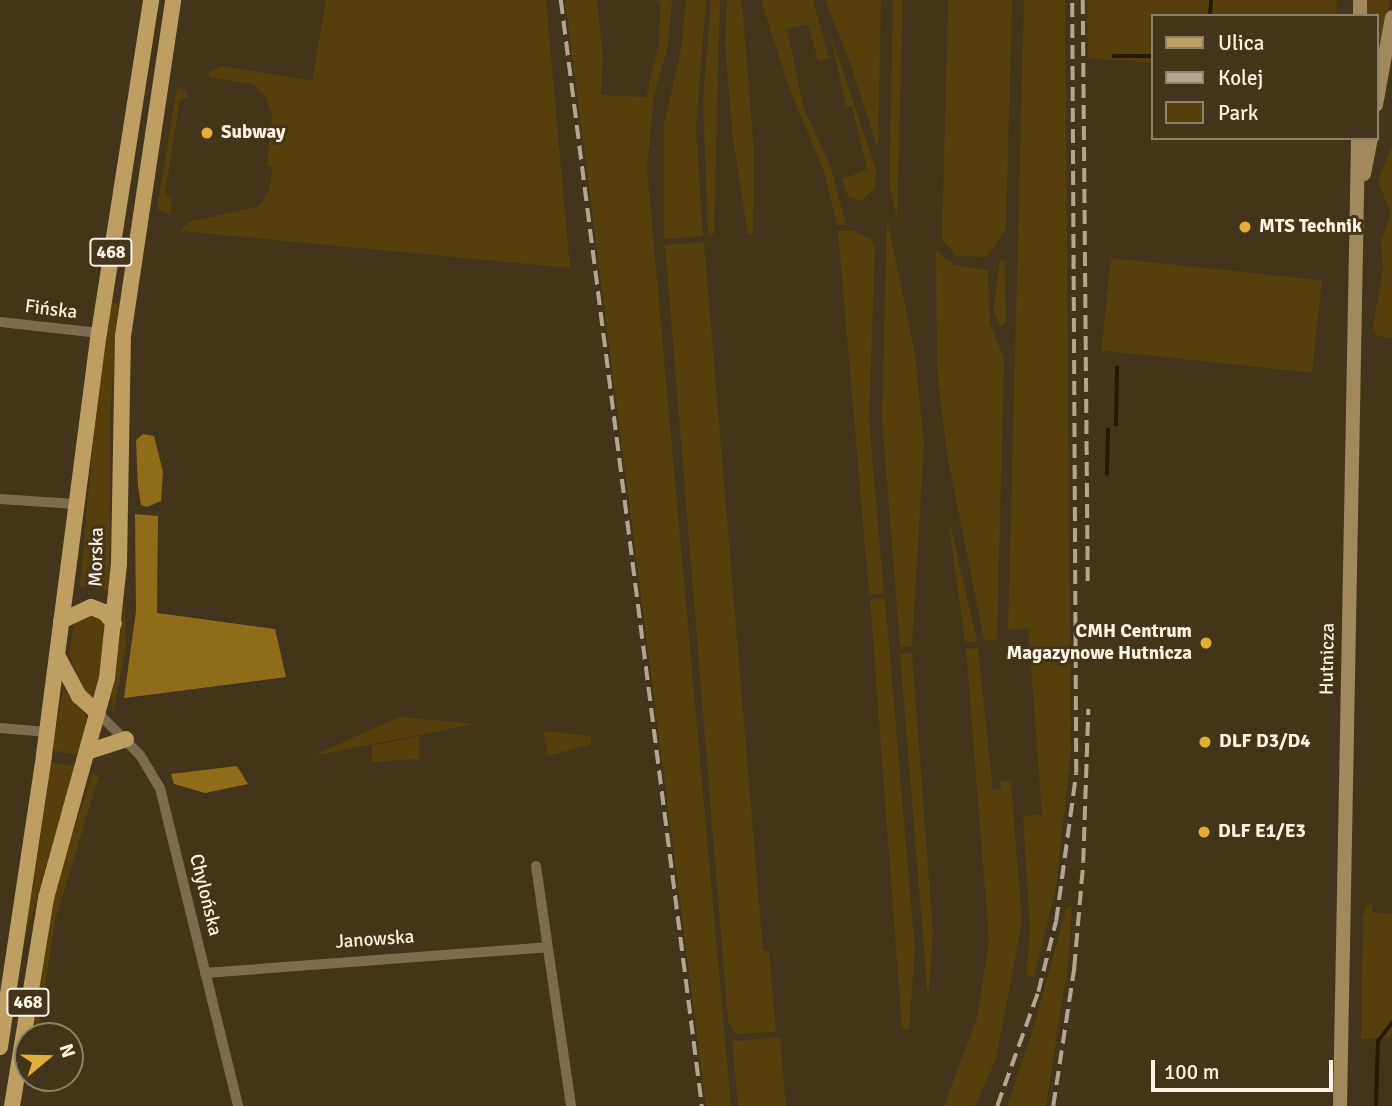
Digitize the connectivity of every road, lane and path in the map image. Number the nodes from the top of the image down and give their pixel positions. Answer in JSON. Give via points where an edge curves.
{"nodes":[{"id":1,"x":151,"y":0,"type":"edge"},
{"id":2,"x":173,"y":0,"type":"edge"},
{"id":3,"x":1392,"y":17,"type":"edge"},
{"id":4,"x":1380,"y":65,"type":"edge"},
{"id":5,"x":1378,"y":85,"type":"edge"},
{"id":6,"x":1358,"y":140,"type":"edge"},
{"id":7,"x":1371,"y":140,"type":"edge"},
{"id":8,"x":1357,"y":213,"type":"junction"},
{"id":9,"x":0,"y":322,"type":"edge"},
{"id":10,"x":99,"y":333,"type":"junction"},
{"id":11,"x":0,"y":499,"type":"edge"},
{"id":12,"x":75,"y":504,"type":"junction"},
{"id":13,"x":61,"y":621,"type":"junction"},
{"id":14,"x":114,"y":623,"type":"junction"},
{"id":15,"x":56,"y":653,"type":"junction"},
{"id":16,"x":99,"y":713,"type":"junction"},
{"id":17,"x":0,"y":728,"type":"edge"},
{"id":18,"x":47,"y":732,"type":"junction"},
{"id":19,"x":126,"y":739,"type":"junction"},
{"id":20,"x":87,"y":752,"type":"junction"},
{"id":21,"x":536,"y":866,"type":"dead end"},
{"id":22,"x":547,"y":947,"type":"junction"},
{"id":23,"x":205,"y":973,"type":"junction"},
{"id":24,"x":0,"y":1047,"type":"edge"},
{"id":25,"x":12,"y":1106,"type":"edge"},
{"id":26,"x":238,"y":1106,"type":"edge"},
{"id":27,"x":571,"y":1106,"type":"edge"},
{"id":28,"x":1340,"y":1106,"type":"edge"}],
"edges":[{"from":1,"to":10,"type":"main road","name":"Morska","number":"468"},
{"from":2,"to":14,"type":"main road","name":"Morska","number":"468","via":[[123,336]]},
{"from":3,"to":4,"type":"main road"},
{"from":4,"to":5,"type":"main road"},
{"from":6,"to":8,"type":"main road","name":"Hutnicza"},
{"from":7,"to":8,"type":"main road","name":"Hutnicza"},
{"from":8,"to":28,"type":"main road","name":"Hutnicza"},
{"from":9,"to":10,"type":"street","name":"Fińska"},
{"from":10,"to":12,"type":"main road","name":"Morska","number":"468"},
{"from":11,"to":12,"type":"street"},
{"from":12,"to":13,"type":"main road","name":"Morska","number":"468"},
{"from":13,"to":14,"type":"main road","via":[[91,607]]},
{"from":13,"to":15,"type":"main road","name":"Morska","number":"468"},
{"from":14,"to":16,"type":"main road","name":"Morska","number":"468"},
{"from":15,"to":16,"type":"main road","via":[[79,696]]},
{"from":15,"to":18,"type":"main road","name":"Morska","number":"468"},
{"from":16,"to":19,"type":"street","name":"Chylońska"},
{"from":16,"to":20,"type":"main road","name":"Morska","number":"468"},
{"from":17,"to":18,"type":"street"},
{"from":18,"to":24,"type":"main road","name":"Morska","number":"468"},
{"from":19,"to":20,"type":"main road"},
{"from":19,"to":23,"type":"street","name":"Chylońska","via":[[160,788]]},
{"from":20,"to":25,"type":"main road","name":"Morska","number":"468","via":[[46,898]]},
{"from":21,"to":22,"type":"street"},
{"from":22,"to":23,"type":"street","name":"Janowska"},
{"from":22,"to":27,"type":"street"},
{"from":23,"to":26,"type":"street","name":"Chylońska"}]}
